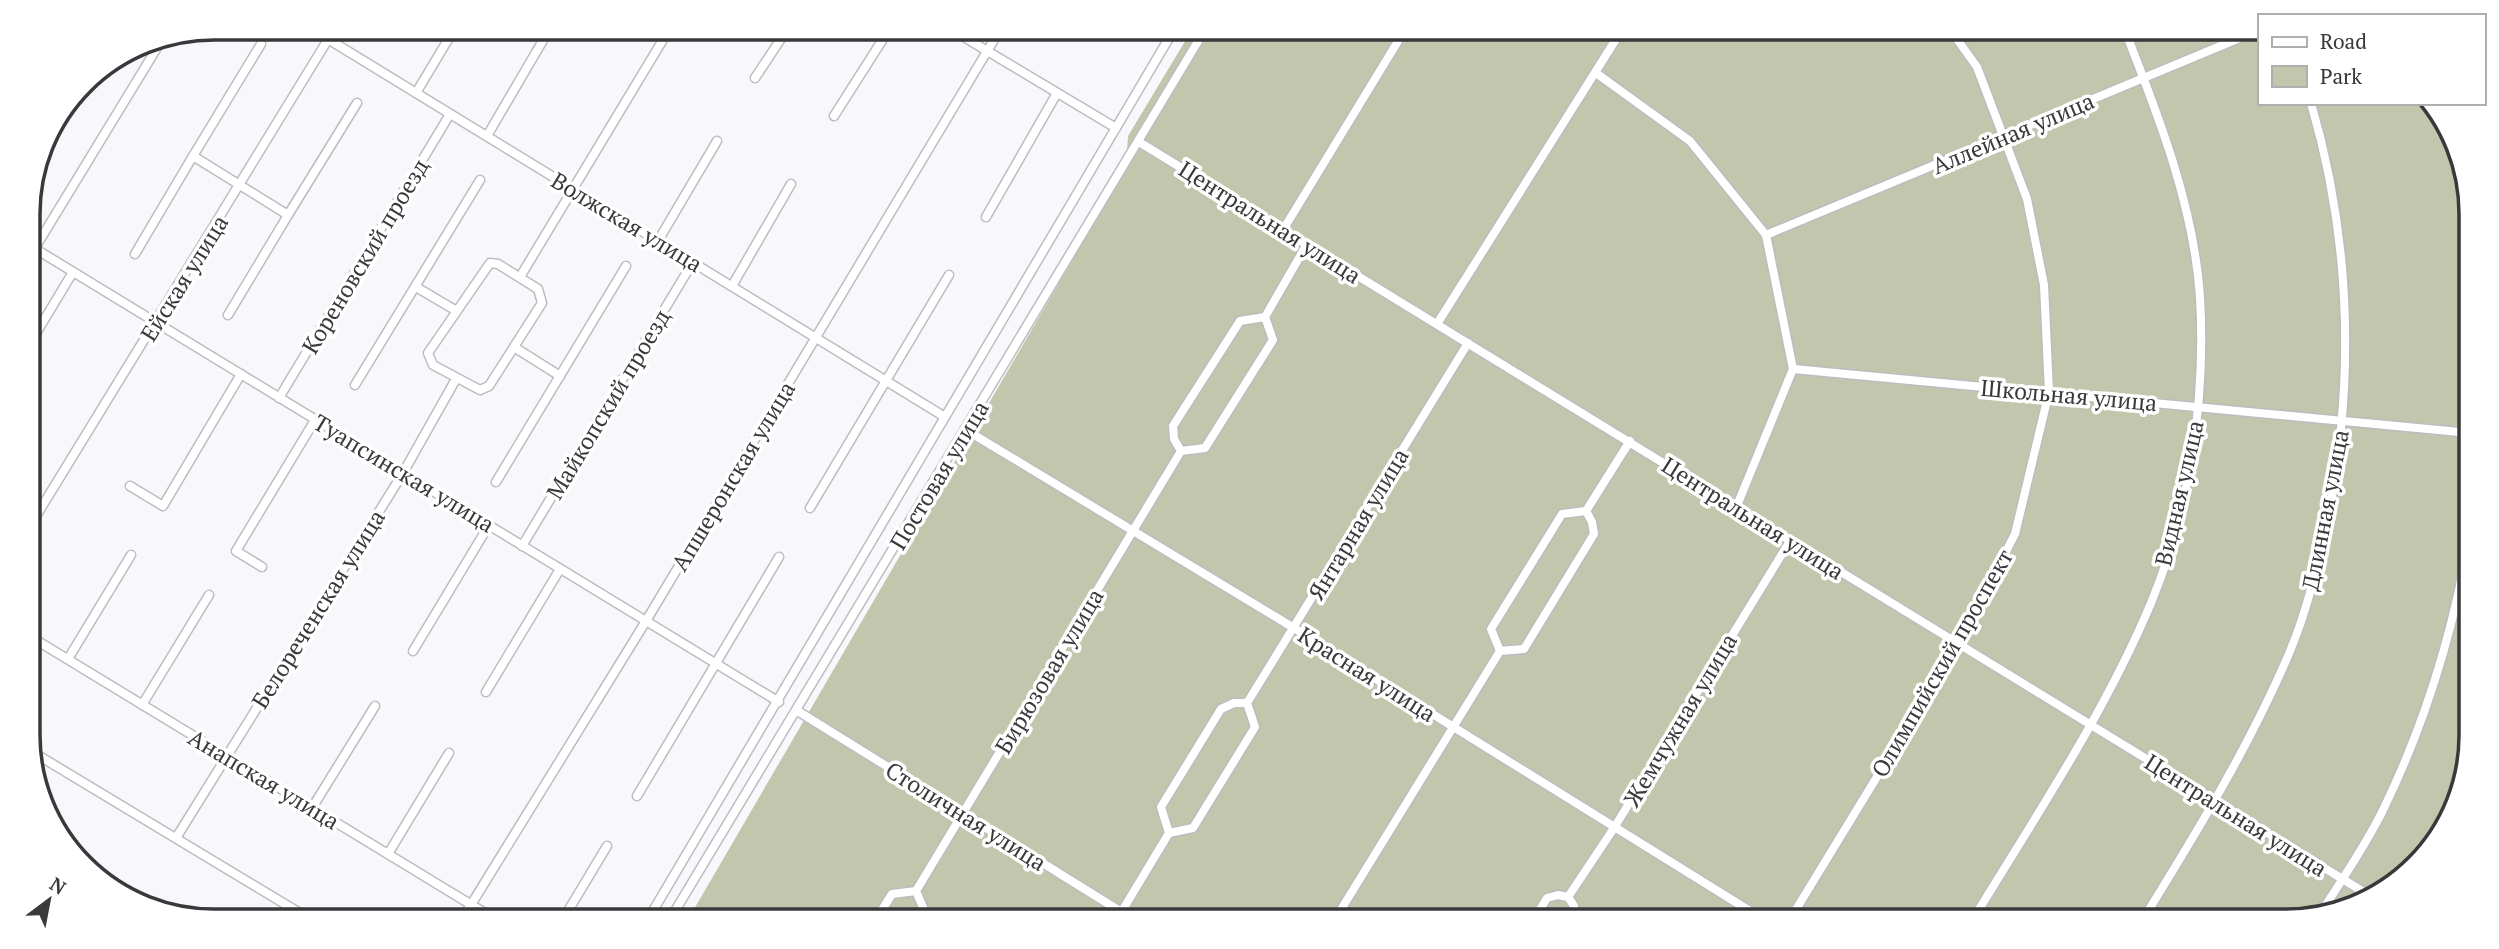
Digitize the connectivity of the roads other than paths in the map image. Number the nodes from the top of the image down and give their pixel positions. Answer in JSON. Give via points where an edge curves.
{"nodes":[{"id":1,"x":327,"y":40,"type":"edge"},
{"id":2,"x":330,"y":40,"type":"edge"},
{"id":3,"x":448,"y":40,"type":"edge"},
{"id":4,"x":543,"y":40,"type":"edge"},
{"id":5,"x":663,"y":40,"type":"edge"},
{"id":6,"x":780,"y":40,"type":"edge"},
{"id":7,"x":882,"y":40,"type":"edge"},
{"id":8,"x":968,"y":40,"type":"edge"},
{"id":9,"x":994,"y":40,"type":"edge"},
{"id":10,"x":1168,"y":40,"type":"edge"},
{"id":11,"x":1199,"y":40,"type":"edge"},
{"id":12,"x":1399,"y":40,"type":"edge"},
{"id":13,"x":1616,"y":40,"type":"edge"},
{"id":14,"x":1958,"y":40,"type":"edge"},
{"id":15,"x":2129,"y":40,"type":"edge"},
{"id":16,"x":2234,"y":40,"type":"edge"},
{"id":17,"x":261,"y":44,"type":"dead end"},
{"id":18,"x":155,"y":50,"type":"edge"},
{"id":19,"x":987,"y":52,"type":"junction"},
{"id":20,"x":1596,"y":73,"type":"junction"},
{"id":21,"x":2143,"y":77,"type":"junction"},
{"id":22,"x":755,"y":78,"type":"dead end"},
{"id":23,"x":416,"y":93,"type":"junction"},
{"id":24,"x":1057,"y":93,"type":"junction"},
{"id":25,"x":357,"y":103,"type":"dead end"},
{"id":26,"x":2312,"y":105,"type":"edge"},
{"id":27,"x":450,"y":114,"type":"junction"},
{"id":28,"x":834,"y":116,"type":"dead end"},
{"id":29,"x":1116,"y":128,"type":"junction"},
{"id":30,"x":487,"y":136,"type":"junction"},
{"id":31,"x":2004,"y":139,"type":"junction"},
{"id":32,"x":717,"y":141,"type":"dead end"},
{"id":33,"x":1139,"y":142,"type":"junction"},
{"id":34,"x":193,"y":156,"type":"junction"},
{"id":35,"x":480,"y":180,"type":"dead end"},
{"id":36,"x":791,"y":184,"type":"dead end"},
{"id":37,"x":241,"y":186,"type":"junction"},
{"id":38,"x":573,"y":189,"type":"junction"},
{"id":39,"x":288,"y":215,"type":"junction"},
{"id":40,"x":986,"y":218,"type":"dead end"},
{"id":41,"x":1283,"y":230,"type":"junction"},
{"id":42,"x":41,"y":233,"type":"edge"},
{"id":43,"x":1766,"y":235,"type":"junction"},
{"id":44,"x":658,"y":241,"type":"junction"},
{"id":45,"x":1307,"y":244,"type":"junction"},
{"id":46,"x":41,"y":252,"type":"edge"},
{"id":47,"x":135,"y":254,"type":"dead end"},
{"id":48,"x":693,"y":262,"type":"junction"},
{"id":49,"x":626,"y":266,"type":"dead end"},
{"id":50,"x":73,"y":272,"type":"junction"},
{"id":51,"x":950,"y":275,"type":"dead end"},
{"id":52,"x":520,"y":277,"type":"junction"},
{"id":53,"x":732,"y":286,"type":"junction"},
{"id":54,"x":416,"y":287,"type":"junction"},
{"id":55,"x":455,"y":310,"type":"junction"},
{"id":56,"x":228,"y":315,"type":"dead end"},
{"id":57,"x":1265,"y":317,"type":"junction"},
{"id":58,"x":157,"y":323,"type":"junction"},
{"id":59,"x":1437,"y":324,"type":"junction"},
{"id":60,"x":41,"y":325,"type":"edge"},
{"id":61,"x":816,"y":338,"type":"junction"},
{"id":62,"x":1468,"y":344,"type":"junction"},
{"id":63,"x":514,"y":347,"type":"junction"},
{"id":64,"x":1793,"y":369,"type":"junction"},
{"id":65,"x":241,"y":374,"type":"junction"},
{"id":66,"x":560,"y":376,"type":"junction"},
{"id":67,"x":456,"y":379,"type":"junction"},
{"id":68,"x":886,"y":380,"type":"junction"},
{"id":69,"x":355,"y":385,"type":"dead end"},
{"id":70,"x":2049,"y":393,"type":"junction"},
{"id":71,"x":279,"y":398,"type":"junction"},
{"id":72,"x":2198,"y":407,"type":"junction"},
{"id":73,"x":945,"y":417,"type":"junction"},
{"id":74,"x":315,"y":419,"type":"junction"},
{"id":75,"x":2343,"y":423,"type":"junction"},
{"id":76,"x":966,"y":430,"type":"junction"},
{"id":77,"x":2459,"y":432,"type":"edge"},
{"id":78,"x":1630,"y":441,"type":"junction"},
{"id":79,"x":1181,"y":452,"type":"junction"},
{"id":80,"x":403,"y":473,"type":"junction"},
{"id":81,"x":496,"y":482,"type":"dead end"},
{"id":82,"x":130,"y":486,"type":"dead end"},
{"id":83,"x":810,"y":508,"type":"dead end"},
{"id":84,"x":1736,"y":508,"type":"junction"},
{"id":85,"x":40,"y":509,"type":"edge"},
{"id":86,"x":1586,"y":510,"type":"junction"},
{"id":87,"x":489,"y":525,"type":"junction"},
{"id":88,"x":1133,"y":533,"type":"junction"},
{"id":89,"x":1790,"y":541,"type":"junction"},
{"id":90,"x":523,"y":546,"type":"junction"},
{"id":91,"x":131,"y":555,"type":"dead end"},
{"id":92,"x":779,"y":557,"type":"dead end"},
{"id":93,"x":262,"y":566,"type":"dead end"},
{"id":94,"x":560,"y":569,"type":"junction"},
{"id":95,"x":2459,"y":591,"type":"edge"},
{"id":96,"x":209,"y":595,"type":"dead end"},
{"id":97,"x":646,"y":621,"type":"junction"},
{"id":98,"x":1294,"y":628,"type":"junction"},
{"id":99,"x":40,"y":642,"type":"edge"},
{"id":100,"x":1958,"y":644,"type":"junction"},
{"id":101,"x":413,"y":651,"type":"dead end"},
{"id":102,"x":1500,"y":651,"type":"junction"},
{"id":103,"x":68,"y":659,"type":"junction"},
{"id":104,"x":716,"y":664,"type":"junction"},
{"id":105,"x":486,"y":692,"type":"dead end"},
{"id":106,"x":779,"y":702,"type":"junction"},
{"id":107,"x":1247,"y":703,"type":"junction"},
{"id":108,"x":142,"y":705,"type":"junction"},
{"id":109,"x":375,"y":706,"type":"dead end"},
{"id":110,"x":796,"y":710,"type":"junction"},
{"id":111,"x":2091,"y":725,"type":"junction"},
{"id":112,"x":1453,"y":729,"type":"junction"},
{"id":113,"x":449,"y":753,"type":"dead end"},
{"id":114,"x":226,"y":756,"type":"junction"},
{"id":115,"x":42,"y":758,"type":"edge"},
{"id":116,"x":638,"y":796,"type":"dead end"},
{"id":117,"x":2216,"y":802,"type":"junction"},
{"id":118,"x":312,"y":808,"type":"junction"},
{"id":119,"x":962,"y":814,"type":"junction"},
{"id":120,"x":1614,"y":828,"type":"junction"},
{"id":121,"x":1169,"y":833,"type":"junction"},
{"id":122,"x":176,"y":838,"type":"junction"},
{"id":123,"x":607,"y":846,"type":"dead end"},
{"id":124,"x":388,"y":855,"type":"junction"},
{"id":125,"x":2342,"y":880,"type":"junction"},
{"id":126,"x":916,"y":891,"type":"junction"},
{"id":127,"x":2361,"y":891,"type":"edge"},
{"id":128,"x":1568,"y":897,"type":"junction"},
{"id":129,"x":2327,"y":904,"type":"edge"},
{"id":130,"x":471,"y":905,"type":"junction"},
{"id":131,"x":1342,"y":908,"type":"edge"},
{"id":132,"x":1541,"y":908,"type":"edge"},
{"id":133,"x":1574,"y":908,"type":"edge"},
{"id":134,"x":1745,"y":908,"type":"edge"},
{"id":135,"x":1797,"y":908,"type":"edge"},
{"id":136,"x":1980,"y":908,"type":"edge"},
{"id":137,"x":2150,"y":908,"type":"edge"},
{"id":138,"x":293,"y":909,"type":"edge"},
{"id":139,"x":469,"y":909,"type":"edge"},
{"id":140,"x":478,"y":909,"type":"edge"},
{"id":141,"x":569,"y":909,"type":"edge"},
{"id":142,"x":654,"y":909,"type":"edge"},
{"id":143,"x":676,"y":909,"type":"edge"},
{"id":144,"x":883,"y":909,"type":"edge"},
{"id":145,"x":924,"y":909,"type":"edge"},
{"id":146,"x":1115,"y":909,"type":"edge"},
{"id":147,"x":1123,"y":909,"type":"edge"}],
"edges":[{"from":1,"to":37,"type":"street","name":"Ейская улица"},
{"from":2,"to":23,"type":"street","name":"Волжская улица"},
{"from":3,"to":23,"type":"street"},
{"from":4,"to":30,"type":"street"},
{"from":5,"to":38,"type":"street"},
{"from":6,"to":22,"type":"street"},
{"from":7,"to":28,"type":"street"},
{"from":8,"to":19,"type":"street"},
{"from":9,"to":19,"type":"street","name":"Апшеронская улица"},
{"from":10,"to":29,"type":"street","name":"Постовая улица"},
{"from":11,"to":33,"type":"street","name":"Постовая улица"},
{"from":12,"to":41,"type":"street"},
{"from":13,"to":20,"type":"street"},
{"from":14,"to":31,"type":"street","name":"Олимпийский проспект","via":[[1978,67]]},
{"from":15,"to":21,"type":"street","name":"Видная улица"},
{"from":16,"to":21,"type":"street","name":"Аллейная улица"},
{"from":17,"to":34,"type":"street"},
{"from":18,"to":42,"type":"street"},
{"from":19,"to":24,"type":"street"},
{"from":19,"to":61,"type":"street","name":"Апшеронская улица"},
{"from":20,"to":43,"type":"street","via":[[1690,141]]},
{"from":20,"to":59,"type":"street"},
{"from":21,"to":31,"type":"street","name":"Аллейная улица"},
{"from":21,"to":72,"type":"street","name":"Видная улица","via":[[2186,209],[2200,296]]},
{"from":23,"to":27,"type":"street","name":"Волжская улица"},
{"from":24,"to":29,"type":"street"},
{"from":24,"to":40,"type":"street"},
{"from":25,"to":39,"type":"street"},
{"from":26,"to":75,"type":"street","name":"Длинная улица","via":[[2329,165],[2344,270]]},
{"from":27,"to":30,"type":"street","name":"Волжская улица"},
{"from":27,"to":71,"type":"street","name":"Кореновский проезд"},
{"from":29,"to":73,"type":"street","name":"Постовая улица"},
{"from":30,"to":38,"type":"street","name":"Волжская улица"},
{"from":31,"to":43,"type":"street","name":"Аллейная улица"},
{"from":31,"to":70,"type":"street","name":"Олимпийский проспект","via":[[2027,199],[2044,285]]},
{"from":32,"to":44,"type":"street"},
{"from":33,"to":41,"type":"street","name":"Центральная улица"},
{"from":33,"to":76,"type":"street","name":"Постовая улица"},
{"from":34,"to":37,"type":"street"},
{"from":34,"to":47,"type":"street"},
{"from":35,"to":54,"type":"street"},
{"from":36,"to":53,"type":"street"},
{"from":37,"to":39,"type":"street"},
{"from":37,"to":58,"type":"street","name":"Ейская улица"},
{"from":38,"to":44,"type":"street","name":"Волжская улица"},
{"from":38,"to":52,"type":"street"},
{"from":39,"to":56,"type":"street"},
{"from":41,"to":45,"type":"street","name":"Центральная улица"},
{"from":43,"to":64,"type":"street"},
{"from":44,"to":48,"type":"street","name":"Волжская улица"},
{"from":45,"to":57,"type":"street"},
{"from":45,"to":59,"type":"street","name":"Центральная улица"},
{"from":46,"to":50,"type":"street","name":"Туапсинская улица"},
{"from":48,"to":53,"type":"street","name":"Волжская улица"},
{"from":48,"to":90,"type":"street","name":"Майкопский проезд"},
{"from":49,"to":66,"type":"street"},
{"from":50,"to":58,"type":"street","name":"Туапсинская улица"},
{"from":50,"to":60,"type":"street"},
{"from":51,"to":68,"type":"street"},
{"from":52,"to":55,"type":"street","via":[[490,263]]},
{"from":52,"to":63,"type":"street","via":[[538,289],[542,303]]},
{"from":53,"to":61,"type":"street","name":"Волжская улица"},
{"from":54,"to":55,"type":"street"},
{"from":54,"to":69,"type":"street"},
{"from":55,"to":67,"type":"street","via":[[428,359]]},
{"from":57,"to":79,"type":"street","via":[[1273,340],[1205,448]]},
{"from":57,"to":79,"type":"street","via":[[1240,321],[1173,426]]},
{"from":58,"to":65,"type":"street","name":"Туапсинская улица"},
{"from":58,"to":85,"type":"street","name":"Ейская улица"},
{"from":59,"to":62,"type":"street","name":"Центральная улица"},
{"from":61,"to":68,"type":"street","name":"Волжская улица"},
{"from":61,"to":97,"type":"street","name":"Апшеронская улица"},
{"from":62,"to":78,"type":"street","name":"Центральная улица"},
{"from":62,"to":98,"type":"street","name":"Янтарная улица"},
{"from":63,"to":66,"type":"street"},
{"from":63,"to":67,"type":"street","via":[[486,388],[475,390]]},
{"from":64,"to":70,"type":"street","name":"Школьная улица"},
{"from":64,"to":84,"type":"street"},
{"from":65,"to":71,"type":"street","name":"Туапсинская улица"},
{"from":65,"to":82,"type":"street","via":[[163,506]]},
{"from":66,"to":81,"type":"street"},
{"from":67,"to":80,"type":"street","name":"Белореченская улица"},
{"from":68,"to":73,"type":"street","name":"Волжская улица"},
{"from":68,"to":83,"type":"street"},
{"from":70,"to":72,"type":"street","name":"Школьная улица"},
{"from":70,"to":100,"type":"street","name":"Олимпийский проспект","via":[[2015,534]]},
{"from":71,"to":74,"type":"street","name":"Туапсинская улица"},
{"from":72,"to":75,"type":"street","name":"Школьная улица"},
{"from":72,"to":111,"type":"street","name":"Видная улица","via":[[2172,543],[2152,601]]},
{"from":73,"to":106,"type":"street","name":"Постовая улица"},
{"from":74,"to":80,"type":"street","name":"Туапсинская улица"},
{"from":74,"to":93,"type":"street","via":[[236,551]]},
{"from":75,"to":77,"type":"street","name":"Школьная улица"},
{"from":75,"to":117,"type":"street","name":"Длинная улица","via":[[2318,566],[2289,654]]},
{"from":76,"to":88,"type":"street","name":"Красная улица"},
{"from":76,"to":110,"type":"street","name":"Постовая улица"},
{"from":78,"to":84,"type":"street","name":"Центральная улица"},
{"from":78,"to":86,"type":"street"},
{"from":79,"to":88,"type":"street","name":"Бирюзовая улица"},
{"from":80,"to":87,"type":"street","name":"Туапсинская улица"},
{"from":80,"to":114,"type":"street","name":"Белореченская улица"},
{"from":84,"to":89,"type":"street","name":"Центральная улица"},
{"from":86,"to":102,"type":"street","via":[[1562,514],[1491,629]]},
{"from":86,"to":102,"type":"street","via":[[1594,534],[1524,649]]},
{"from":87,"to":90,"type":"street","name":"Туапсинская улица"},
{"from":87,"to":101,"type":"street"},
{"from":88,"to":98,"type":"street","name":"Красная улица"},
{"from":88,"to":119,"type":"street","name":"Бирюзовая улица"},
{"from":89,"to":100,"type":"street","name":"Центральная улица"},
{"from":89,"to":120,"type":"street","name":"Жемчужная улица"},
{"from":90,"to":94,"type":"street","name":"Туапсинская улица"},
{"from":91,"to":103,"type":"street"},
{"from":92,"to":104,"type":"street"},
{"from":94,"to":97,"type":"street","name":"Туапсинская улица"},
{"from":94,"to":105,"type":"street"},
{"from":95,"to":125,"type":"street","via":[[2427,704],[2383,810]]},
{"from":96,"to":108,"type":"street"},
{"from":97,"to":104,"type":"street","name":"Туапсинская улица"},
{"from":97,"to":130,"type":"street","name":"Апшеронская улица"},
{"from":98,"to":107,"type":"street","name":"Янтарная улица"},
{"from":98,"to":112,"type":"street","name":"Красная улица"},
{"from":99,"to":103,"type":"street","name":"Анапская улица"},
{"from":100,"to":111,"type":"street","name":"Центральная улица"},
{"from":100,"to":135,"type":"street","name":"Олимпийский проспект"},
{"from":102,"to":112,"type":"street"},
{"from":103,"to":108,"type":"street","name":"Анапская улица"},
{"from":104,"to":106,"type":"street","name":"Туапсинская улица"},
{"from":104,"to":116,"type":"street"},
{"from":106,"to":142,"type":"street","name":"Постовая улица"},
{"from":107,"to":121,"type":"street","via":[[1255,727],[1193,828]]},
{"from":107,"to":121,"type":"street","via":[[1221,709],[1161,807]]},
{"from":108,"to":114,"type":"street","name":"Анапская улица"},
{"from":109,"to":118,"type":"street"},
{"from":110,"to":119,"type":"street","name":"Столичная улица"},
{"from":110,"to":143,"type":"street","name":"Постовая улица"},
{"from":111,"to":117,"type":"street","name":"Центральная улица"},
{"from":111,"to":136,"type":"street","name":"Видная улица"},
{"from":112,"to":120,"type":"street","name":"Красная улица"},
{"from":112,"to":131,"type":"street"},
{"from":113,"to":124,"type":"street"},
{"from":114,"to":118,"type":"street","name":"Анапская улица"},
{"from":114,"to":122,"type":"street","name":"Белореченская улица"},
{"from":115,"to":122,"type":"street"},
{"from":117,"to":125,"type":"street","name":"Центральная улица"},
{"from":117,"to":137,"type":"street","name":"Длинная улица"},
{"from":118,"to":124,"type":"street","name":"Анапская улица"},
{"from":119,"to":126,"type":"street","name":"Бирюзовая улица"},
{"from":119,"to":146,"type":"street","name":"Столичная улица"},
{"from":120,"to":128,"type":"street","name":"Жемчужная улица"},
{"from":120,"to":134,"type":"street","name":"Красная улица"},
{"from":121,"to":147,"type":"street"},
{"from":122,"to":138,"type":"street"},
{"from":123,"to":141,"type":"street"},
{"from":124,"to":130,"type":"street","name":"Анапская улица"},
{"from":125,"to":127,"type":"street","name":"Центральная улица"},
{"from":125,"to":129,"type":"street"},
{"from":126,"to":144,"type":"street","via":[[892,894]]},
{"from":126,"to":145,"type":"street"},
{"from":128,"to":132,"type":"street","via":[[1547,898]]},
{"from":128,"to":133,"type":"street"},
{"from":130,"to":139,"type":"street","name":"Апшеронская улица"},
{"from":130,"to":140,"type":"street","name":"Анапская улица"}]}
